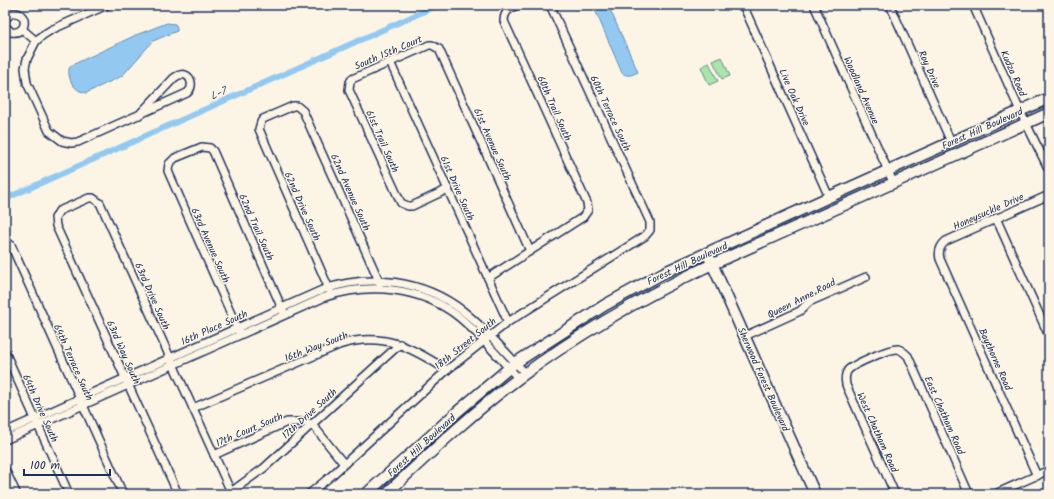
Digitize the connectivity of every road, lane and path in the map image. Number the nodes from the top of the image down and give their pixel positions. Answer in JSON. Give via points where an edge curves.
{"nodes":[{"id":1,"x":107,"y":5,"type":"edge"},
{"id":2,"x":517,"y":5,"type":"edge"},
{"id":3,"x":550,"y":5,"type":"edge"},
{"id":4,"x":743,"y":5,"type":"edge"},
{"id":5,"x":814,"y":5,"type":"edge"},
{"id":6,"x":890,"y":5,"type":"edge"},
{"id":7,"x":973,"y":5,"type":"edge"},
{"id":8,"x":5,"y":17,"type":"edge"},
{"id":9,"x":5,"y":26,"type":"edge"},
{"id":10,"x":22,"y":29,"type":"junction"},
{"id":11,"x":36,"y":41,"type":"junction"},
{"id":12,"x":436,"y":47,"type":"joint"},
{"id":13,"x":390,"y":62,"type":"junction"},
{"id":14,"x":350,"y":82,"type":"joint"},
{"id":15,"x":1049,"y":98,"type":"edge"},
{"id":16,"x":297,"y":106,"type":"joint"},
{"id":17,"x":1020,"y":111,"type":"junction"},
{"id":18,"x":1049,"y":113,"type":"edge"},
{"id":19,"x":139,"y":115,"type":"junction"},
{"id":20,"x":1026,"y":122,"type":"junction"},
{"id":21,"x":951,"y":142,"type":"junction"},
{"id":22,"x":210,"y":148,"type":"joint"},
{"id":23,"x":1049,"y":170,"type":"edge"},
{"id":24,"x":888,"y":171,"type":"junction"},
{"id":25,"x":893,"y":182,"type":"junction"},
{"id":26,"x":448,"y":189,"type":"junction"},
{"id":27,"x":1049,"y":194,"type":"edge"},
{"id":28,"x":829,"y":197,"type":"junction"},
{"id":29,"x":93,"y":198,"type":"joint"},
{"id":30,"x":996,"y":218,"type":"junction"},
{"id":31,"x":650,"y":230,"type":"joint"},
{"id":32,"x":5,"y":240,"type":"edge"},
{"id":33,"x":530,"y":251,"type":"junction"},
{"id":34,"x":939,"y":251,"type":"joint"},
{"id":35,"x":708,"y":253,"type":"junction"},
{"id":36,"x":712,"y":265,"type":"junction"},
{"id":37,"x":866,"y":277,"type":"dead end"},
{"id":38,"x":488,"y":278,"type":"junction"},
{"id":39,"x":379,"y":281,"type":"junction"},
{"id":40,"x":328,"y":287,"type":"junction"},
{"id":41,"x":382,"y":289,"type":"junction"},
{"id":42,"x":332,"y":295,"type":"junction"},
{"id":43,"x":438,"y":296,"type":"junction"},
{"id":44,"x":434,"y":302,"type":"junction"},
{"id":45,"x":282,"y":308,"type":"junction"},
{"id":46,"x":285,"y":315,"type":"junction"},
{"id":47,"x":508,"y":322,"type":"junction"},
{"id":48,"x":238,"y":331,"type":"junction"},
{"id":49,"x":490,"y":336,"type":"junction"},
{"id":50,"x":745,"y":336,"type":"junction"},
{"id":51,"x":1049,"y":336,"type":"edge"},
{"id":52,"x":484,"y":341,"type":"junction"},
{"id":53,"x":400,"y":344,"type":"junction"},
{"id":54,"x":5,"y":352,"type":"edge"},
{"id":55,"x":172,"y":361,"type":"junction"},
{"id":56,"x":512,"y":366,"type":"junction"},
{"id":57,"x":447,"y":370,"type":"junction"},
{"id":58,"x":522,"y":376,"type":"junction"},
{"id":59,"x":845,"y":377,"type":"joint"},
{"id":60,"x":124,"y":378,"type":"junction"},
{"id":61,"x":128,"y":385,"type":"junction"},
{"id":62,"x":81,"y":402,"type":"junction"},
{"id":63,"x":193,"y":408,"type":"junction"},
{"id":64,"x":36,"y":422,"type":"junction"},
{"id":65,"x":312,"y":424,"type":"junction"},
{"id":66,"x":5,"y":432,"type":"edge"},
{"id":67,"x":5,"y":440,"type":"edge"},
{"id":68,"x":420,"y":446,"type":"junction"},
{"id":69,"x":214,"y":454,"type":"junction"},
{"id":70,"x":344,"y":464,"type":"junction"},
{"id":71,"x":1049,"y":470,"type":"edge"},
{"id":72,"x":5,"y":473,"type":"edge"},
{"id":73,"x":1037,"y":476,"type":"junction"},
{"id":74,"x":230,"y":493,"type":"edge"},
{"id":75,"x":15,"y":494,"type":"edge"},
{"id":76,"x":69,"y":494,"type":"edge"},
{"id":77,"x":123,"y":494,"type":"edge"},
{"id":78,"x":178,"y":494,"type":"edge"},
{"id":79,"x":309,"y":494,"type":"edge"},
{"id":80,"x":366,"y":494,"type":"edge"},
{"id":81,"x":374,"y":494,"type":"edge"},
{"id":82,"x":386,"y":494,"type":"edge"},
{"id":83,"x":815,"y":494,"type":"edge"},
{"id":84,"x":895,"y":494,"type":"edge"},
{"id":85,"x":969,"y":494,"type":"edge"},
{"id":86,"x":995,"y":494,"type":"edge"}],
"edges":[{"from":1,"to":11,"type":"street","via":[[51,30]]},
{"from":2,"to":33,"type":"street","name":"60th Trail South","via":[[505,13],[504,21],[588,210],[583,217]]},
{"from":3,"to":31,"type":"street","name":"60th Terrace South","via":[[650,222]]},
{"from":4,"to":28,"type":"street","name":"Live Oak Drive"},
{"from":5,"to":24,"type":"street","name":"Woodland Avenue"},
{"from":6,"to":21,"type":"street","name":"Roy Drive"},
{"from":7,"to":17,"type":"street","name":"Kudza Road"},
{"from":8,"to":10,"type":"street","via":[[12,13],[21,15],[24,20]]},
{"from":9,"to":10,"type":"street","via":[[14,33]]},
{"from":10,"to":11,"type":"street"},
{"from":11,"to":19,"type":"street","via":[[25,68],[27,83],[49,131],[54,136],[62,141],[78,142]]},
{"from":12,"to":13,"type":"street","name":"South 15th Court","via":[[428,45]]},
{"from":12,"to":33,"type":"street","name":"61st Avenue South","via":[[442,52]]},
{"from":13,"to":14,"type":"street","name":"South 15th Court"},
{"from":13,"to":26,"type":"street","name":"61st Drive South"},
{"from":14,"to":26,"type":"street","name":"61st Trail South","via":[[349,90],[398,200],[404,205],[412,206]]},
{"from":15,"to":17,"type":"main road","name":"Forest Hill Boulevard"},
{"from":16,"to":39,"type":"street","name":"62nd Avenue South","via":[[303,111]]},
{"from":16,"to":40,"type":"street","name":"62nd Drive South","via":[[263,119],[259,125],[260,133]]},
{"from":17,"to":20,"type":"street","name":"Kudza Road"},
{"from":17,"to":21,"type":"main road","name":"Forest Hill Boulevard"},
{"from":18,"to":20,"type":"main road","name":"Forest Hill Boulevard"},
{"from":19,"to":19,"type":"street","via":[[187,93],[191,90],[190,79],[186,75],[174,78]]},
{"from":20,"to":23,"type":"street","name":"Kudza Road"},
{"from":20,"to":25,"type":"main road","name":"Forest Hill Boulevard"},
{"from":21,"to":24,"type":"main road","name":"Forest Hill Boulevard"},
{"from":22,"to":45,"type":"street","name":"62nd Trail South","via":[[215,154]]},
{"from":22,"to":48,"type":"street","name":"63rd Avenue South","via":[[202,147],[175,158],[169,164],[168,171]]},
{"from":24,"to":25,"type":"street","name":"Woodland Avenue"},
{"from":24,"to":28,"type":"main road","name":"Forest Hill Boulevard"},
{"from":25,"to":36,"type":"main road","name":"Forest Hill Boulevard"},
{"from":26,"to":38,"type":"street","name":"61st Drive South"},
{"from":27,"to":30,"type":"street","name":"Honeysuckle Drive"},
{"from":28,"to":35,"type":"main road","name":"Forest Hill Boulevard"},
{"from":29,"to":55,"type":"street","name":"63rd Drive South","via":[[100,203]]},
{"from":29,"to":60,"type":"street","name":"63rd Way South","via":[[60,211],[55,218],[56,226]]},
{"from":30,"to":34,"type":"street","name":"Honeysuckle Drive","via":[[946,241]]},
{"from":30,"to":51,"type":"street"},
{"from":31,"to":47,"type":"street","name":"18th Street South","via":[[645,236]]},
{"from":32,"to":62,"type":"street","name":"64th Terrace South","via":[[11,245]]},
{"from":33,"to":38,"type":"street"},
{"from":34,"to":73,"type":"street","name":"Baythorne Road","via":[[940,259]]},
{"from":35,"to":36,"type":"main road","name":"Sherwood Forest Boulevard"},
{"from":35,"to":56,"type":"main road","name":"Forest Hill Boulevard","via":[[665,272],[619,297]]},
{"from":36,"to":50,"type":"main road","name":"Sherwood Forest Boulevard"},
{"from":36,"to":58,"type":"main road","name":"Forest Hill Boulevard","via":[[613,316]]},
{"from":37,"to":50,"type":"street","name":"Queen Anne Road","via":[[809,302],[800,311]]},
{"from":38,"to":47,"type":"street","name":"61st Drive South"},
{"from":39,"to":40,"type":"street","name":"16th Place South"},
{"from":39,"to":41,"type":"street","name":"62nd Avenue South"},
{"from":39,"to":43,"type":"street","name":"16th Place South","via":[[417,287]]},
{"from":40,"to":42,"type":"street","name":"62nd Drive South"},
{"from":40,"to":45,"type":"street","name":"16th Place South"},
{"from":41,"to":42,"type":"street","name":"16th Place South","via":[[362,289]]},
{"from":41,"to":44,"type":"street","name":"16th Place South","via":[[414,294]]},
{"from":42,"to":46,"type":"street","name":"16th Place South"},
{"from":43,"to":44,"type":"street"},
{"from":43,"to":49,"type":"street","name":"16th Place South","via":[[465,312]]},
{"from":44,"to":52,"type":"street","name":"16th Place South","via":[[460,318]]},
{"from":45,"to":46,"type":"street","name":"62nd Trail South"},
{"from":45,"to":48,"type":"street","name":"16th Place South"},
{"from":46,"to":48,"type":"street","name":"16th Place South"},
{"from":47,"to":49,"type":"street","name":"18th Street South"},
{"from":48,"to":55,"type":"street","name":"16th Place South"},
{"from":49,"to":52,"type":"street","name":"18th Street South"},
{"from":49,"to":56,"type":"street","name":"16th Place South"},
{"from":50,"to":83,"type":"main road","name":"Sherwood Forest Boulevard"},
{"from":52,"to":56,"type":"street","name":"16th Place South"},
{"from":52,"to":57,"type":"street","name":"18th Street South"},
{"from":53,"to":57,"type":"street","name":"16th Way South","via":[[423,354]]},
{"from":53,"to":63,"type":"street","name":"16th Way South","via":[[368,340],[343,344]]},
{"from":53,"to":65,"type":"street","name":"17th Drive South"},
{"from":54,"to":64,"type":"street","name":"64th Drive South"},
{"from":55,"to":60,"type":"street","name":"16th Place South"},
{"from":55,"to":61,"type":"street","name":"16th Place South"},
{"from":55,"to":63,"type":"street","name":"63rd Drive South"},
{"from":56,"to":58,"type":"street","name":"16th Place South"},
{"from":56,"to":68,"type":"main road","name":"Forest Hill Boulevard"},
{"from":57,"to":70,"type":"street","name":"18th Street South"},
{"from":58,"to":82,"type":"main road","name":"Forest Hill Boulevard","via":[[465,422]]},
{"from":59,"to":84,"type":"street","name":"West Chatham Road","via":[[846,385]]},
{"from":59,"to":85,"type":"street","name":"East Chatham Road","via":[[852,366],[889,350],[898,349],[905,353]]},
{"from":60,"to":61,"type":"street","name":"63rd Way South"},
{"from":60,"to":62,"type":"street","name":"16th Place South"},
{"from":61,"to":62,"type":"street","name":"16th Place South"},
{"from":61,"to":78,"type":"street","name":"63rd Way South"},
{"from":62,"to":64,"type":"street","name":"16th Place South"},
{"from":62,"to":77,"type":"street","name":"64th Terrace South"},
{"from":63,"to":69,"type":"street","name":"63rd Drive South"},
{"from":64,"to":66,"type":"street","name":"16th Place South"},
{"from":64,"to":67,"type":"street","name":"16th Place South"},
{"from":64,"to":76,"type":"street","name":"64th Drive South"},
{"from":65,"to":69,"type":"street","name":"17th Court South","via":[[287,422]]},
{"from":65,"to":70,"type":"street"},
{"from":65,"to":74,"type":"street","name":"17th Drive South","via":[[264,468]]},
{"from":68,"to":80,"type":"main road","name":"Forest Hill Boulevard"},
{"from":68,"to":81,"type":"main road","via":[[406,466]]},
{"from":69,"to":74,"type":"street","name":"63rd Drive South"},
{"from":70,"to":79,"type":"street","name":"18th Street South"},
{"from":71,"to":73,"type":"street"},
{"from":72,"to":75,"type":"main road"},
{"from":73,"to":86,"type":"street"}]}
